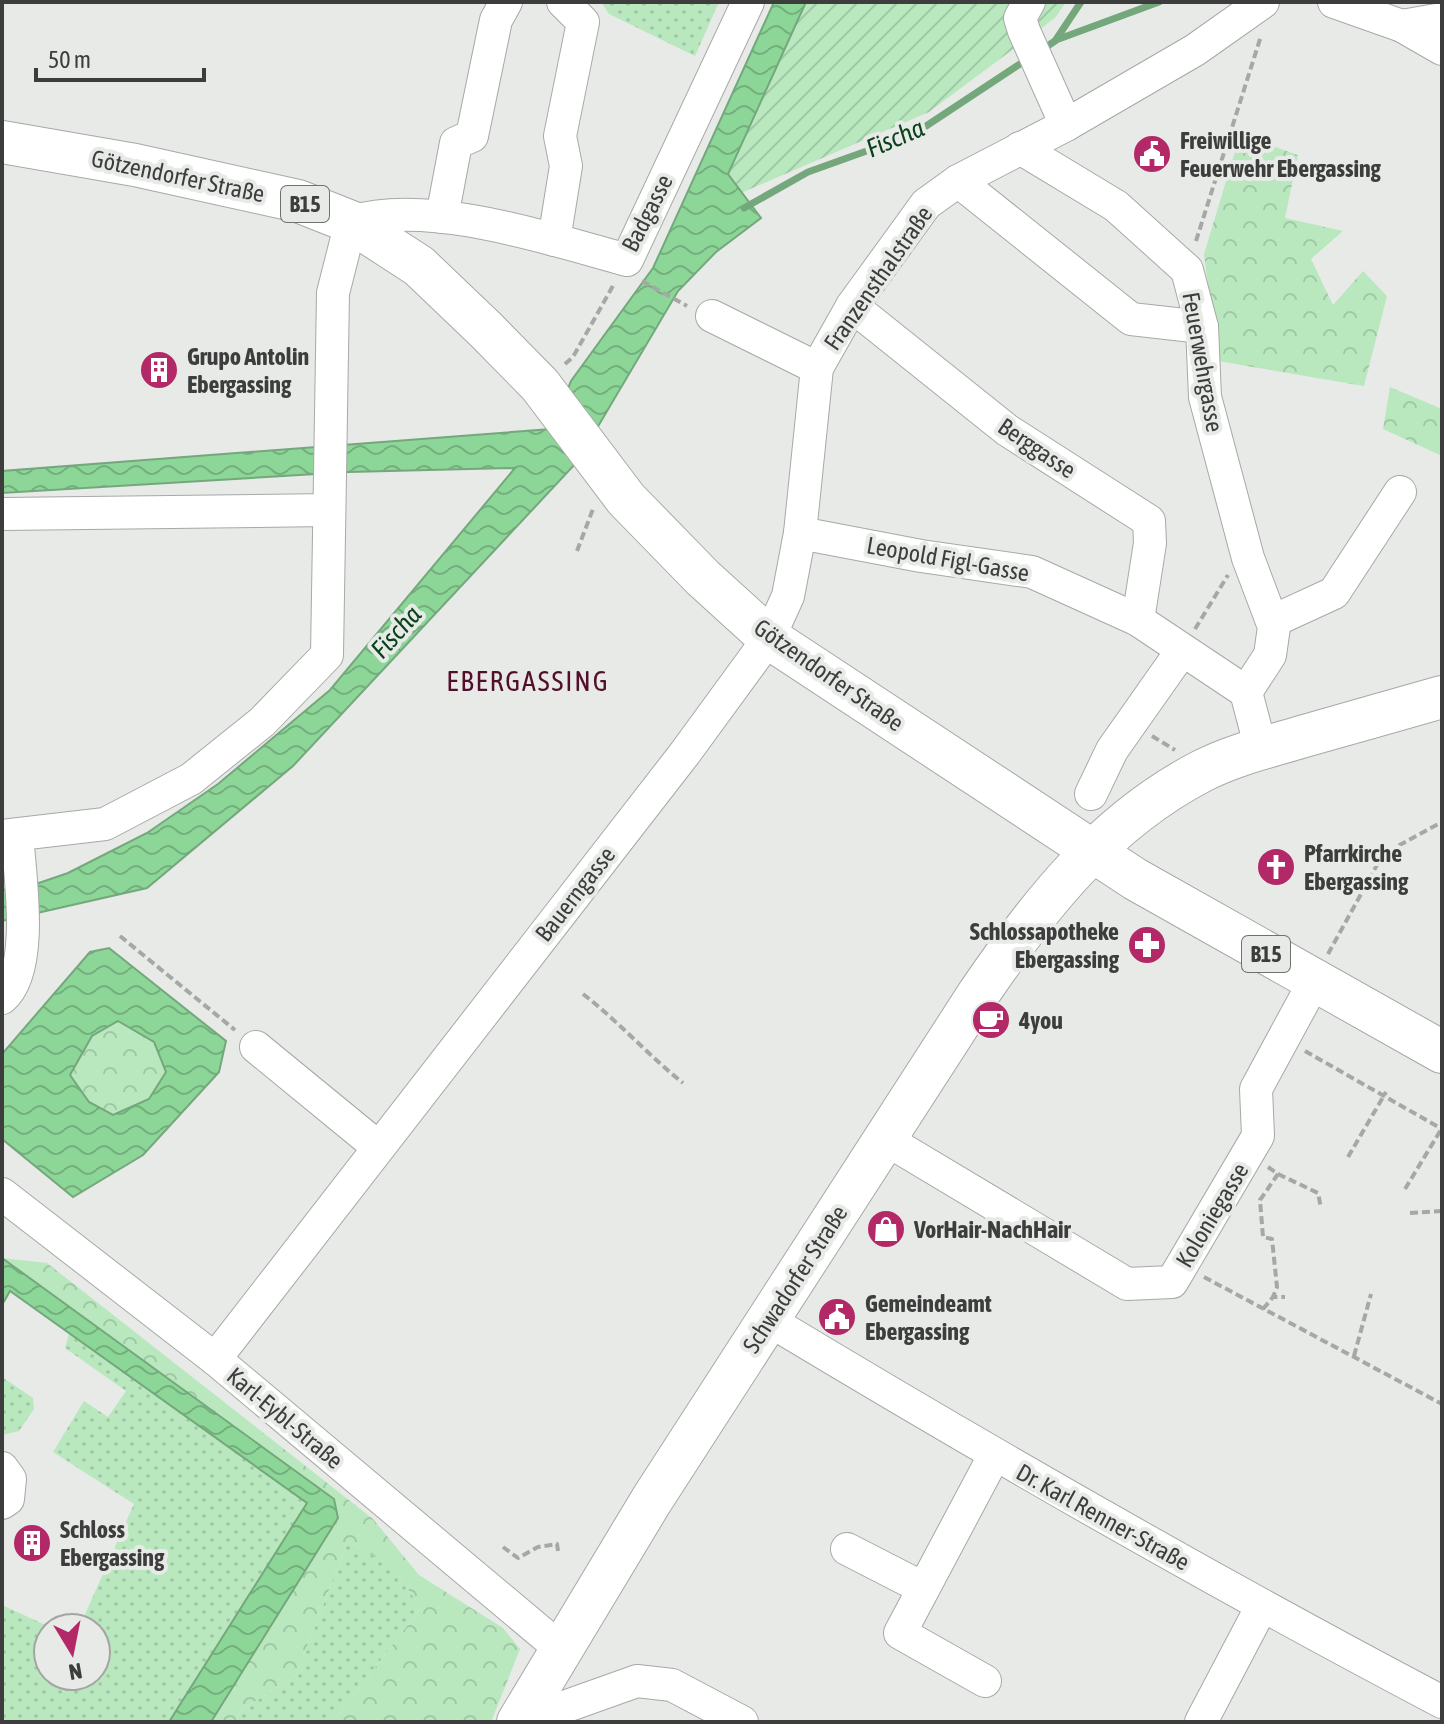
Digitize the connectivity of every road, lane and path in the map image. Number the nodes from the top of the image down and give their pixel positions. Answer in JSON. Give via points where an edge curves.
{"nodes":[{"id":1,"x":506,"y":2,"type":"edge"},
{"id":2,"x":563,"y":2,"type":"edge"},
{"id":3,"x":748,"y":2,"type":"edge"},
{"id":4,"x":1334,"y":2,"type":"edge"},
{"id":5,"x":1263,"y":16,"type":"edge"},
{"id":6,"x":1026,"y":17,"type":"edge"},
{"id":7,"x":1442,"y":19,"type":"edge"},
{"id":8,"x":1402,"y":26,"type":"junction"},
{"id":9,"x":1442,"y":49,"type":"edge"},
{"id":10,"x":1066,"y":125,"type":"junction"},
{"id":11,"x":2,"y":142,"type":"edge"},
{"id":12,"x":1020,"y":148,"type":"junction"},
{"id":13,"x":958,"y":181,"type":"junction"},
{"id":14,"x":442,"y":217,"type":"junction"},
{"id":15,"x":351,"y":222,"type":"junction"},
{"id":16,"x":554,"y":240,"type":"junction"},
{"id":17,"x":632,"y":269,"type":"junction"},
{"id":18,"x":1187,"y":270,"type":"junction"},
{"id":19,"x":681,"y":304,"type":"dead end"},
{"id":20,"x":852,"y":306,"type":"junction"},
{"id":21,"x":712,"y":316,"type":"dead end"},
{"id":22,"x":1202,"y":327,"type":"junction"},
{"id":23,"x":817,"y":368,"type":"junction"},
{"id":24,"x":543,"y":389,"type":"junction"},
{"id":25,"x":597,"y":482,"type":"junction"},
{"id":26,"x":1400,"y":492,"type":"dead end"},
{"id":27,"x":329,"y":510,"type":"junction"},
{"id":28,"x":2,"y":514,"type":"edge"},
{"id":29,"x":800,"y":533,"type":"junction"},
{"id":30,"x":577,"y":551,"type":"dead end"},
{"id":31,"x":1248,"y":558,"type":"junction"},
{"id":32,"x":1138,"y":620,"type":"junction"},
{"id":33,"x":1273,"y":621,"type":"junction"},
{"id":34,"x":769,"y":638,"type":"junction"},
{"id":35,"x":1181,"y":652,"type":"junction"},
{"id":36,"x":1246,"y":692,"type":"junction"},
{"id":37,"x":1442,"y":697,"type":"edge"},
{"id":38,"x":1131,"y":722,"type":"junction"},
{"id":39,"x":1261,"y":749,"type":"junction"},
{"id":40,"x":1184,"y":756,"type":"dead end"},
{"id":41,"x":1091,"y":794,"type":"dead end"},
{"id":42,"x":1442,"y":822,"type":"edge"},
{"id":43,"x":9,"y":836,"type":"edge"},
{"id":44,"x":1092,"y":851,"type":"junction"},
{"id":45,"x":120,"y":936,"type":"dead end"},
{"id":46,"x":1314,"y":982,"type":"junction"},
{"id":47,"x":583,"y":994,"type":"dead end"},
{"id":48,"x":2,"y":998,"type":"edge"},
{"id":49,"x":1283,"y":1039,"type":"junction"},
{"id":50,"x":256,"y":1047,"type":"joint"},
{"id":51,"x":1442,"y":1052,"type":"edge"},
{"id":52,"x":683,"y":1083,"type":"dead end"},
{"id":53,"x":1384,"y":1094,"type":"junction"},
{"id":54,"x":1442,"y":1128,"type":"edge"},
{"id":55,"x":885,"y":1139,"type":"junction"},
{"id":56,"x":378,"y":1147,"type":"junction"},
{"id":57,"x":1248,"y":1154,"type":"junction"},
{"id":58,"x":1348,"y":1157,"type":"dead end"},
{"id":59,"x":1278,"y":1174,"type":"junction"},
{"id":60,"x":1405,"y":1189,"type":"dead end"},
{"id":61,"x":2,"y":1194,"type":"edge"},
{"id":62,"x":1321,"y":1208,"type":"dead end"},
{"id":63,"x":1442,"y":1211,"type":"edge"},
{"id":64,"x":1410,"y":1213,"type":"dead end"},
{"id":65,"x":1182,"y":1264,"type":"junction"},
{"id":66,"x":1371,"y":1294,"type":"dead end"},
{"id":67,"x":1273,"y":1297,"type":"junction"},
{"id":68,"x":1285,"y":1297,"type":"dead end"},
{"id":69,"x":1263,"y":1309,"type":"junction"},
{"id":70,"x":770,"y":1321,"type":"junction"},
{"id":71,"x":1354,"y":1356,"type":"junction"},
{"id":72,"x":215,"y":1359,"type":"junction"},
{"id":73,"x":1441,"y":1401,"type":"edge"},
{"id":74,"x":994,"y":1456,"type":"junction"},
{"id":75,"x":2,"y":1468,"type":"edge"},
{"id":76,"x":2,"y":1503,"type":"edge"},
{"id":77,"x":503,"y":1547,"type":"dead end"},
{"id":78,"x":847,"y":1549,"type":"dead end"},
{"id":79,"x":558,"y":1551,"type":"dead end"},
{"id":80,"x":923,"y":1588,"type":"junction"},
{"id":81,"x":1262,"y":1606,"type":"junction"},
{"id":82,"x":562,"y":1650,"type":"junction"},
{"id":83,"x":985,"y":1681,"type":"dead end"},
{"id":84,"x":1442,"y":1702,"type":"edge"},
{"id":85,"x":518,"y":1722,"type":"edge"},
{"id":86,"x":555,"y":1722,"type":"edge"},
{"id":87,"x":742,"y":1722,"type":"edge"},
{"id":88,"x":1201,"y":1722,"type":"edge"}],
"edges":[{"from":1,"to":14,"type":"street","via":[[496,20],[472,136],[456,143]]},
{"from":2,"to":16,"type":"street","via":[[583,22],[560,136],[566,166]]},
{"from":3,"to":17,"type":"street","name":"Badgasse"},
{"from":4,"to":8,"type":"street"},
{"from":5,"to":10,"type":"street","name":"Franzensthalstraße"},
{"from":5,"to":18,"type":"path"},
{"from":6,"to":10,"type":"street","via":[[1038,66]]},
{"from":7,"to":8,"type":"street"},
{"from":8,"to":9,"type":"street"},
{"from":10,"to":12,"type":"street","name":"Franzensthalstraße"},
{"from":11,"to":15,"type":"main road","name":"Götzendorfer Straße","number":"B15","via":[[298,201]]},
{"from":12,"to":13,"type":"street","name":"Franzensthalstraße"},
{"from":12,"to":18,"type":"street","name":"Feuerwehrgasse","via":[[1116,206]]},
{"from":13,"to":20,"type":"street","name":"Franzensthalstraße","via":[[926,204]]},
{"from":13,"to":22,"type":"street","via":[[1131,319]]},
{"from":14,"to":15,"type":"street","name":"Badgasse","via":[[377,214]]},
{"from":14,"to":16,"type":"street","name":"Badgasse"},
{"from":15,"to":24,"type":"main road","name":"Götzendorfer Straße","number":"B15","via":[[419,266]]},
{"from":15,"to":27,"type":"street","via":[[333,293]]},
{"from":16,"to":17,"type":"street","name":"Badgasse"},
{"from":17,"to":19,"type":"path"},
{"from":17,"to":24,"type":"path","via":[[573,357]]},
{"from":18,"to":22,"type":"street","name":"Feuerwehrgasse"},
{"from":20,"to":23,"type":"street","name":"Franzensthalstraße"},
{"from":20,"to":32,"type":"street","name":"Berggasse","via":[[1007,430],[1149,521]]},
{"from":21,"to":23,"type":"street"},
{"from":22,"to":31,"type":"street","name":"Feuerwehrgasse","via":[[1205,397]]},
{"from":23,"to":29,"type":"street","name":"Franzensthalstraße"},
{"from":24,"to":25,"type":"main road","number":"B15"},
{"from":25,"to":30,"type":"path"},
{"from":25,"to":34,"type":"main road","name":"Götzendorfer Straße","number":"B15","via":[[637,510]]},
{"from":26,"to":33,"type":"street","via":[[1334,593]]},
{"from":27,"to":28,"type":"street"},
{"from":27,"to":43,"type":"street","via":[[327,655],[262,722],[191,779],[105,824]]},
{"from":29,"to":32,"type":"street","name":"Leopold Figl-Gasse","via":[[1032,572]]},
{"from":29,"to":34,"type":"street","name":"Franzensthalstraße","via":[[788,596]]},
{"from":31,"to":33,"type":"street","name":"Feuerwehrgasse"},
{"from":31,"to":35,"type":"path","via":[[1238,558]]},
{"from":32,"to":35,"type":"street","name":"Leopold Figl-Gasse"},
{"from":33,"to":36,"type":"street","via":[[1270,655]]},
{"from":34,"to":44,"type":"main road","name":"Götzendorfer Straße","number":"B15"},
{"from":34,"to":56,"type":"street","name":"Bauerngasse"},
{"from":35,"to":36,"type":"street","name":"Leopold Figl-Gasse"},
{"from":35,"to":38,"type":"street"},
{"from":36,"to":39,"type":"street"},
{"from":37,"to":39,"type":"main road","name":"Schwadorfer Straße"},
{"from":38,"to":40,"type":"path"},
{"from":38,"to":41,"type":"street"},
{"from":39,"to":44,"type":"main road","name":"Schwadorfer Straße","via":[[1190,778]]},
{"from":42,"to":46,"type":"path","via":[[1383,854]]},
{"from":43,"to":48,"type":"street","via":[[19,868],[22,927],[19,970]]},
{"from":44,"to":46,"type":"main road","number":"B15"},
{"from":44,"to":55,"type":"main road","name":"Schwadorfer Straße","via":[[1026,925]]},
{"from":45,"to":50,"type":"path"},
{"from":46,"to":49,"type":"street","name":"Koloniegasse"},
{"from":46,"to":51,"type":"main road","number":"B15"},
{"from":47,"to":52,"type":"path"},
{"from":49,"to":53,"type":"path"},
{"from":49,"to":57,"type":"street","name":"Koloniegasse","via":[[1256,1089],[1258,1136]]},
{"from":50,"to":56,"type":"street"},
{"from":53,"to":54,"type":"path"},
{"from":53,"to":58,"type":"path"},
{"from":54,"to":60,"type":"path"},
{"from":55,"to":65,"type":"street","name":"Koloniegasse","via":[[1127,1284],[1172,1282]]},
{"from":55,"to":70,"type":"main road","name":"Schwadorfer Straße"},
{"from":56,"to":72,"type":"street","name":"Bauerngasse"},
{"from":57,"to":59,"type":"path"},
{"from":57,"to":65,"type":"street","name":"Koloniegasse"},
{"from":59,"to":62,"type":"path","via":[[1318,1193]]},
{"from":59,"to":67,"type":"path","via":[[1260,1200],[1263,1237],[1272,1239],[1277,1287]]},
{"from":61,"to":72,"type":"street","name":"Karl-Eybl-Straße"},
{"from":63,"to":64,"type":"path"},
{"from":65,"to":69,"type":"path"},
{"from":66,"to":71,"type":"path"},
{"from":67,"to":68,"type":"path"},
{"from":67,"to":69,"type":"path"},
{"from":69,"to":71,"type":"path"},
{"from":70,"to":74,"type":"street","name":"Dr. Karl Renner-Straße"},
{"from":70,"to":82,"type":"main road","name":"Schwadorfer Straße","via":[[651,1501]]},
{"from":71,"to":73,"type":"path"},
{"from":72,"to":82,"type":"street","name":"Karl-Eybl-Straße"},
{"from":74,"to":80,"type":"street"},
{"from":74,"to":81,"type":"street","name":"Dr. Karl Renner-Straße"},
{"from":75,"to":76,"type":"street","via":[[10,1479],[8,1499]]},
{"from":77,"to":79,"type":"path","via":[[518,1558],[538,1547],[557,1544]]},
{"from":78,"to":80,"type":"street"},
{"from":80,"to":83,"type":"street","via":[[900,1633]]},
{"from":81,"to":84,"type":"street","name":"Dr. Karl Renner-Straße"},
{"from":81,"to":88,"type":"street"},
{"from":82,"to":85,"type":"main road","name":"Schwadorfer Straße"},
{"from":86,"to":87,"type":"street","via":[[564,1707],[637,1681],[672,1685]]}]}
